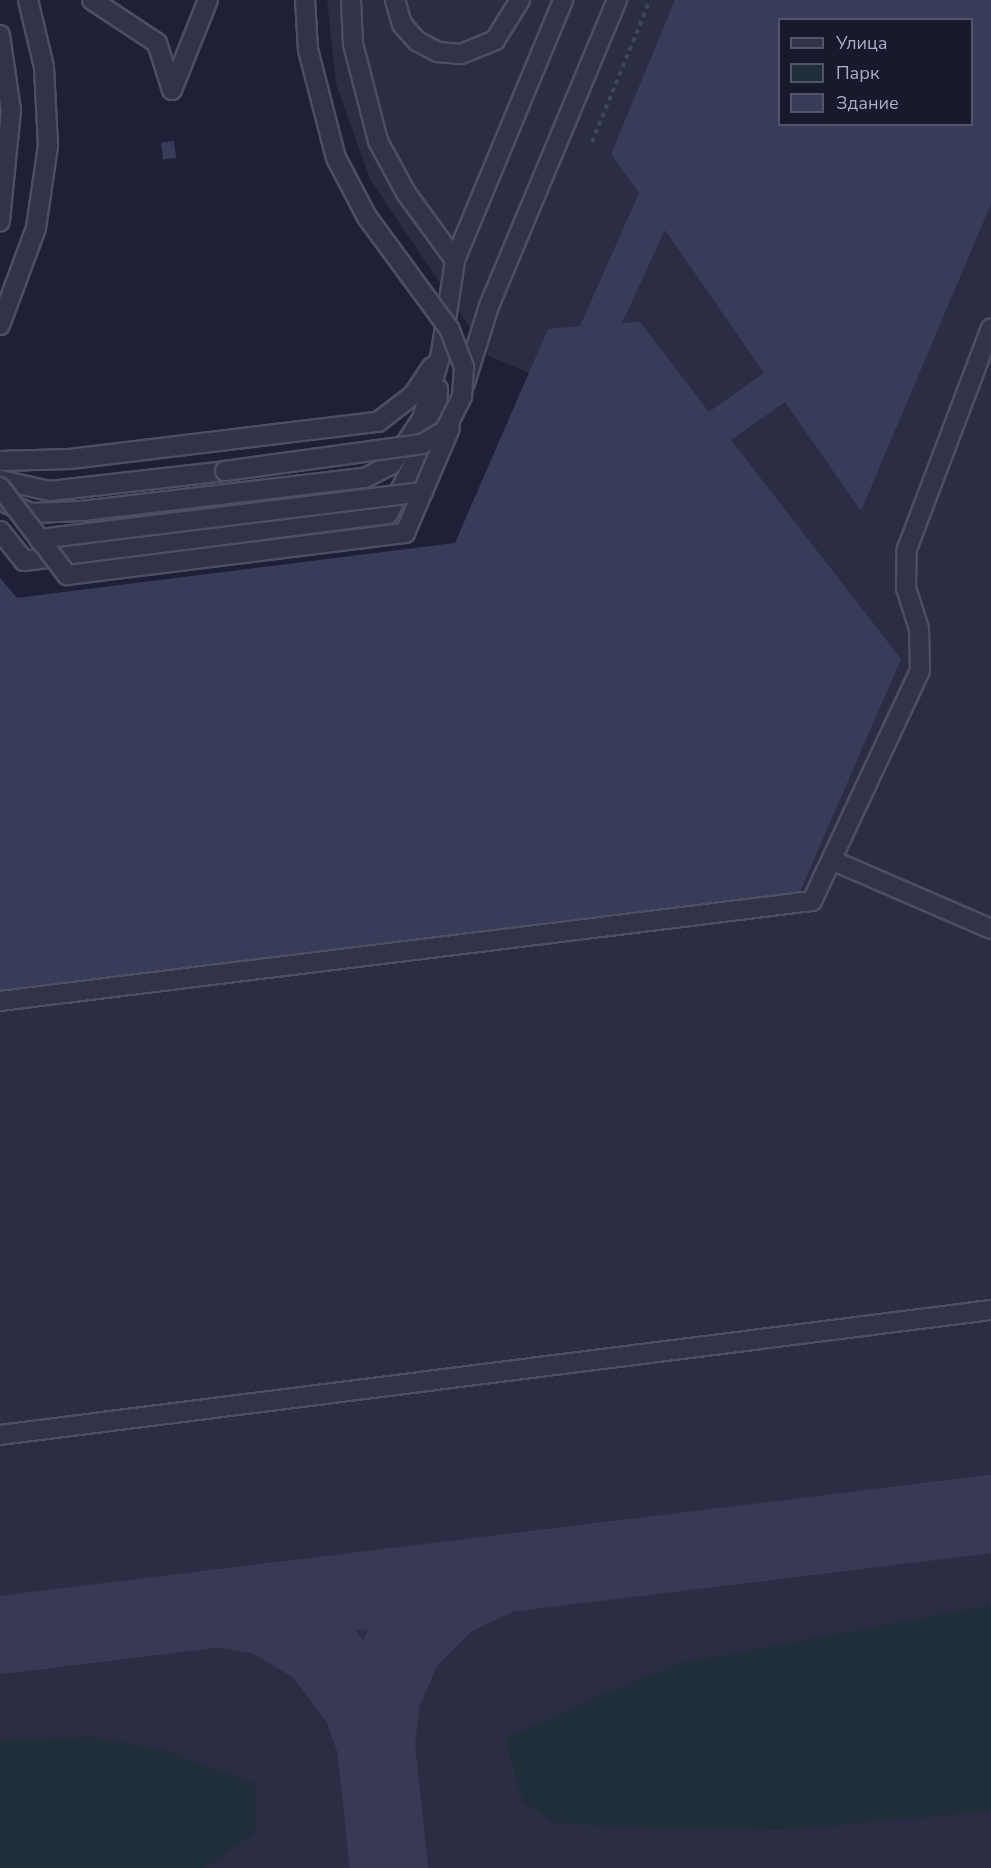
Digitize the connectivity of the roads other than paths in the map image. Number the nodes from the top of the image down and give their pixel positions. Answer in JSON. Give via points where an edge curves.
{"nodes":[{"id":1,"x":27,"y":0,"type":"edge"},
{"id":2,"x":92,"y":0,"type":"edge"},
{"id":3,"x":208,"y":0,"type":"edge"},
{"id":4,"x":305,"y":0,"type":"edge"},
{"id":5,"x":351,"y":0,"type":"edge"},
{"id":6,"x":395,"y":0,"type":"edge"},
{"id":7,"x":520,"y":0,"type":"edge"},
{"id":8,"x":563,"y":0,"type":"edge"},
{"id":9,"x":617,"y":0,"type":"edge"},
{"id":10,"x":0,"y":35,"type":"edge"},
{"id":11,"x":0,"y":221,"type":"edge"},
{"id":12,"x":455,"y":260,"type":"junction"},
{"id":13,"x":0,"y":325,"type":"edge"},
{"id":14,"x":991,"y":328,"type":"edge"},
{"id":15,"x":441,"y":353,"type":"junction"},
{"id":16,"x":460,"y":403,"type":"junction"},
{"id":17,"x":0,"y":461,"type":"edge"},
{"id":18,"x":0,"y":480,"type":"edge"},
{"id":19,"x":0,"y":488,"type":"edge"},
{"id":20,"x":423,"y":492,"type":"junction"},
{"id":21,"x":0,"y":500,"type":"edge"},
{"id":22,"x":0,"y":531,"type":"edge"},
{"id":23,"x":39,"y":539,"type":"junction"},
{"id":24,"x":834,"y":861,"type":"junction"},
{"id":25,"x":991,"y":929,"type":"edge"},
{"id":26,"x":0,"y":1001,"type":"edge"},
{"id":27,"x":991,"y":1310,"type":"edge"},
{"id":28,"x":0,"y":1436,"type":"edge"}],
"edges":[{"from":1,"to":13,"type":"street","via":[[44,67],[48,146],[36,228]]},
{"from":2,"to":3,"type":"street","via":[[157,43],[172,90]]},
{"from":4,"to":16,"type":"street","bridge":true,"via":[[308,50],[336,158],[367,217],[450,330],[464,367]]},
{"from":5,"to":12,"type":"street","via":[[353,44],[378,141],[406,193]]},
{"from":6,"to":7,"type":"street","via":[[402,24],[417,41],[438,52],[461,54],[495,40]]},
{"from":8,"to":12,"type":"street"},
{"from":9,"to":16,"type":"street","bridge":true,"via":[[489,306]]},
{"from":10,"to":11,"type":"street","via":[[11,110]]},
{"from":12,"to":15,"type":"street"},
{"from":14,"to":24,"type":"street","via":[[908,549],[906,588],[919,629],[920,669]]},
{"from":15,"to":17,"type":"street","via":[[413,395],[378,422],[70,459]]},
{"from":15,"to":21,"type":"street","via":[[422,419],[391,465],[365,478],[82,511],[32,513]]},
{"from":15,"to":22,"type":"street","via":[[436,420],[388,514],[24,561]]},
{"from":16,"to":18,"type":"street","bridge":true,"via":[[436,437],[386,452],[72,490],[30,490]]},
{"from":16,"to":20,"type":"street","bridge":true},
{"from":19,"to":23,"type":"street","bridge":true},
{"from":20,"to":23,"type":"street","bridge":true},
{"from":20,"to":23,"type":"street","bridge":true,"via":[[405,533],[67,575]]},
{"from":24,"to":25,"type":"street"},
{"from":24,"to":26,"type":"street","via":[[816,897],[803,903]]},
{"from":27,"to":28,"type":"street"}]}
